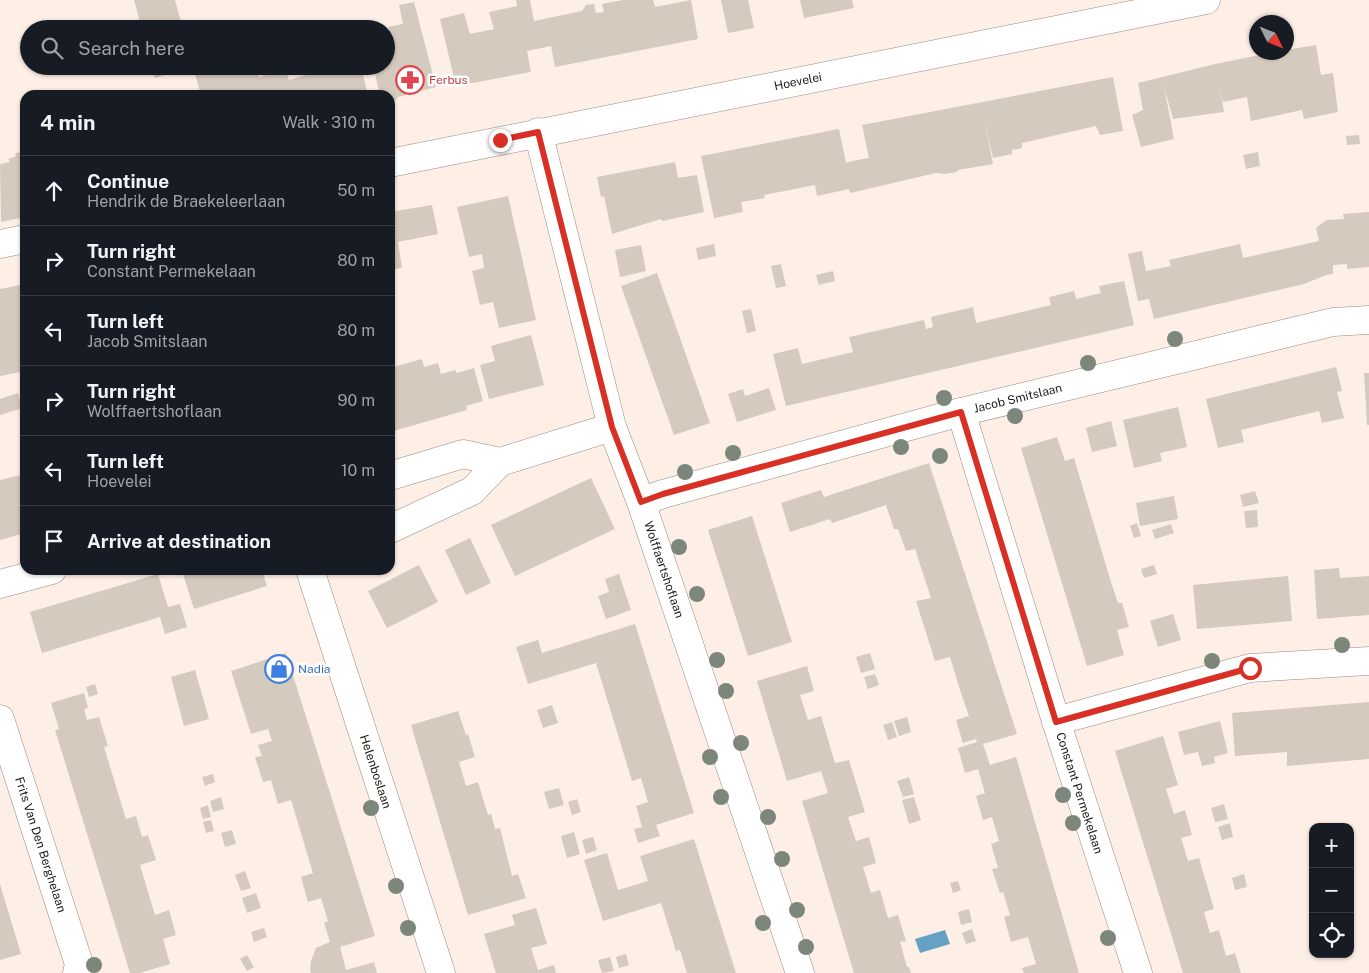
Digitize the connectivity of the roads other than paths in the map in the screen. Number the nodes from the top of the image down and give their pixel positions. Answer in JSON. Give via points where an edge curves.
{"nodes":[{"id":1,"x":1206,"y":0,"type":"edge"},
{"id":2,"x":538,"y":132,"type":"junction"},
{"id":3,"x":395,"y":162,"type":"edge"},
{"id":4,"x":20,"y":240,"type":"edge"},
{"id":5,"x":0,"y":244,"type":"edge"},
{"id":6,"x":1369,"y":320,"type":"edge"},
{"id":7,"x":961,"y":412,"type":"junction"},
{"id":8,"x":612,"y":427,"type":"junction"},
{"id":9,"x":500,"y":462,"type":"junction"},
{"id":10,"x":395,"y":474,"type":"edge"},
{"id":11,"x":641,"y":502,"type":"junction"},
{"id":12,"x":395,"y":527,"type":"edge"},
{"id":13,"x":33,"y":575,"type":"edge"},
{"id":14,"x":312,"y":575,"type":"edge"},
{"id":15,"x":0,"y":584,"type":"edge"},
{"id":16,"x":1369,"y":661,"type":"edge"},
{"id":17,"x":0,"y":719,"type":"edge"},
{"id":18,"x":1056,"y":722,"type":"junction"},
{"id":19,"x":77,"y":973,"type":"edge"},
{"id":20,"x":441,"y":973,"type":"edge"},
{"id":21,"x":800,"y":973,"type":"edge"},
{"id":22,"x":1138,"y":973,"type":"edge"}],
"edges":[{"from":1,"to":2,"type":"street","name":"Hoevelei"},
{"from":2,"to":3,"type":"street","name":"Hoevelei"},
{"from":2,"to":8,"type":"street","name":"Wolffaertshoflaan"},
{"from":4,"to":5,"type":"street"},
{"from":6,"to":7,"type":"street","name":"Jacob Smitslaan","via":[[1333,322]]},
{"from":7,"to":11,"type":"street","name":"Jacob Smitslaan"},
{"from":7,"to":18,"type":"street","name":"Constant Permekelaan"},
{"from":8,"to":9,"type":"street"},
{"from":8,"to":11,"type":"street","name":"Wolffaertshoflaan"},
{"from":9,"to":10,"type":"street","via":[[463,454]]},
{"from":9,"to":12,"type":"street","via":[[472,491]]},
{"from":11,"to":21,"type":"street","name":"Wolffaertshoflaan"},
{"from":13,"to":15,"type":"street"},
{"from":14,"to":20,"type":"street","name":"Helenboslaan"},
{"from":16,"to":18,"type":"street","via":[[1250,668]]},
{"from":17,"to":19,"type":"street","name":"Frits Van Den Berghelaan","via":[[79,964]]},
{"from":18,"to":22,"type":"street","name":"Constant Permekelaan"}]}
